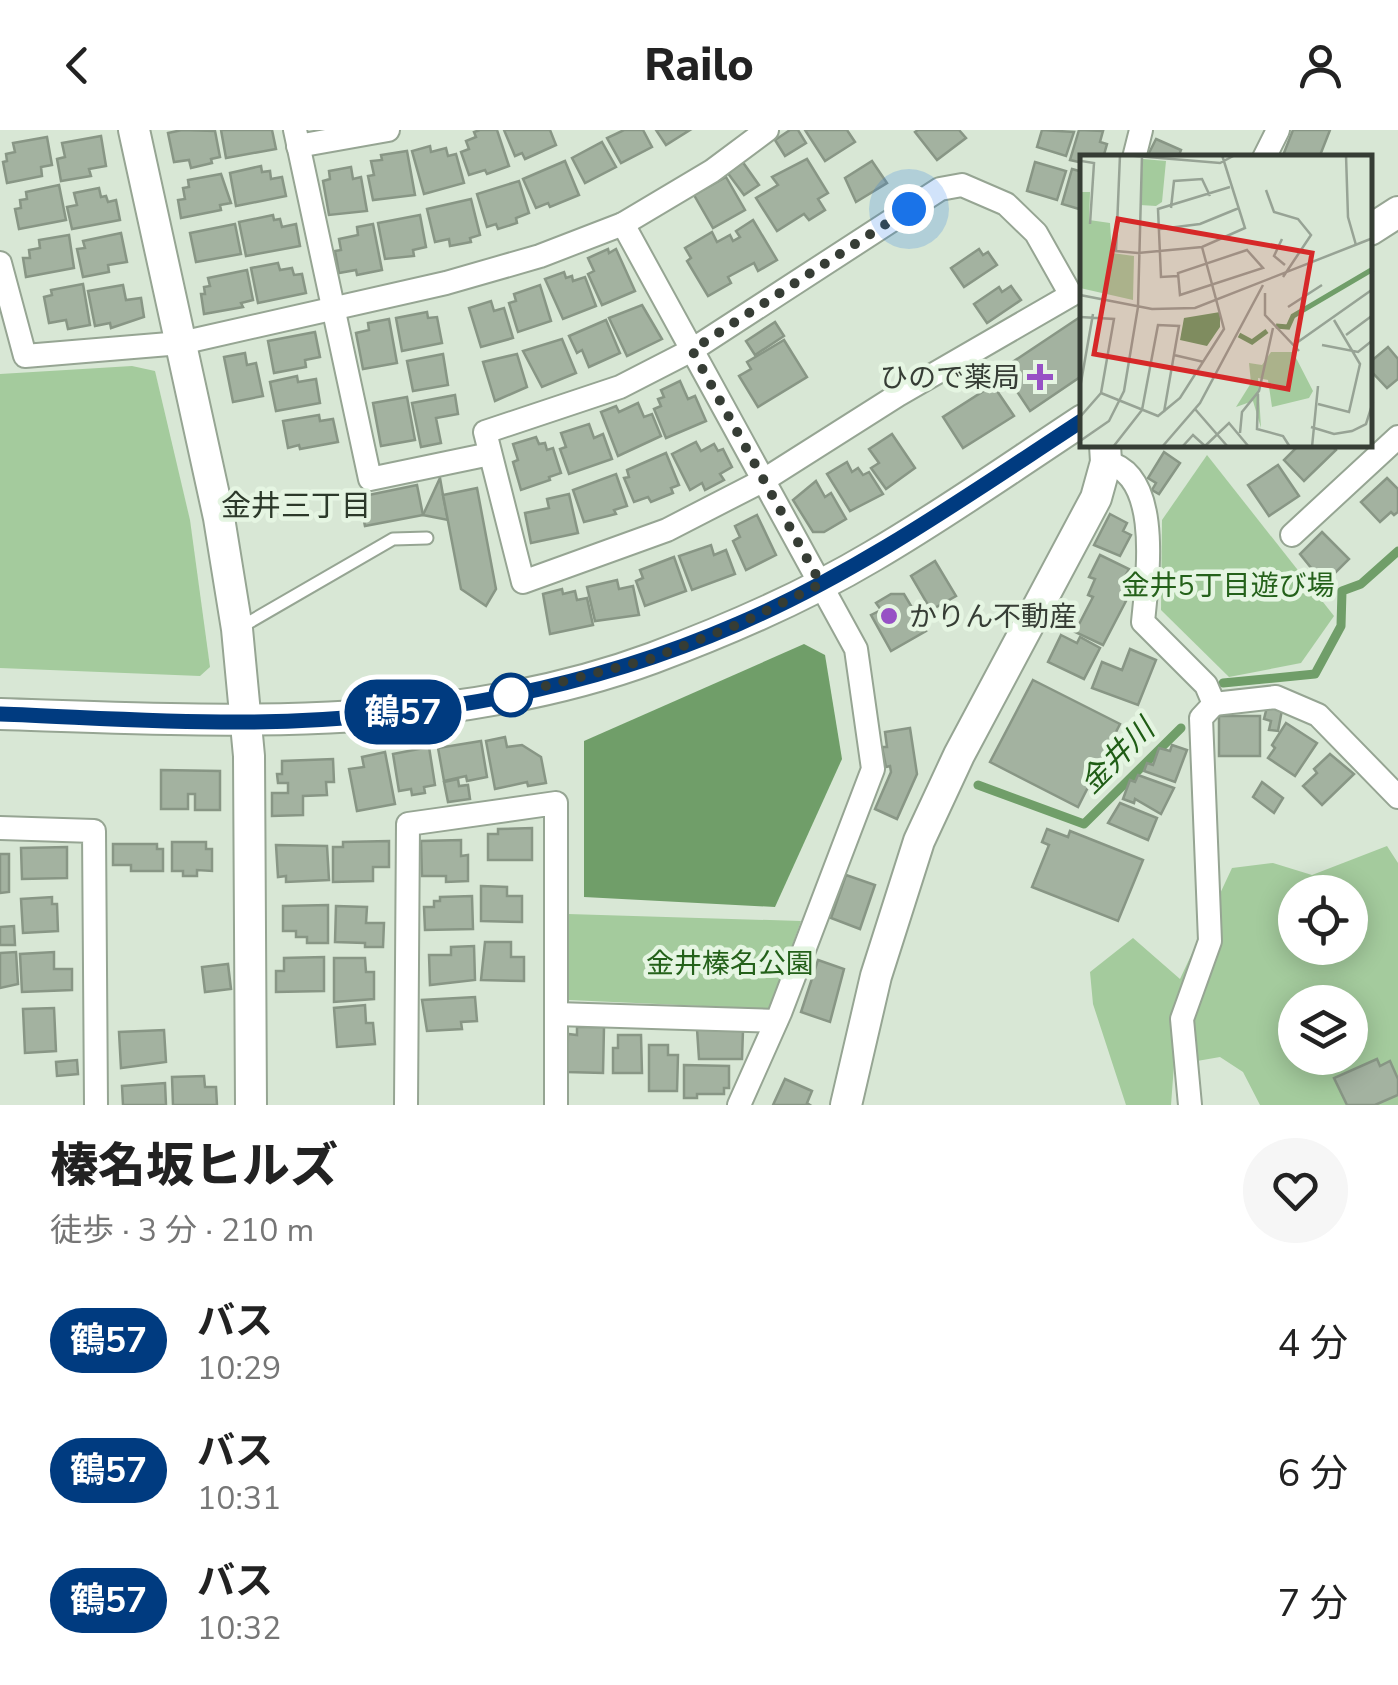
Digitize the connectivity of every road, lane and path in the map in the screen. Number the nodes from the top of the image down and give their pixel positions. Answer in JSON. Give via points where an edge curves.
{"nodes":[{"id":1,"x":134,"y":130,"type":"edge"},
{"id":2,"x":388,"y":130,"type":"edge"},
{"id":3,"x":767,"y":130,"type":"edge"},
{"id":4,"x":1140,"y":130,"type":"edge"},
{"id":5,"x":1278,"y":130,"type":"edge"},
{"id":6,"x":296,"y":138,"type":"edge"},
{"id":7,"x":1135,"y":155,"type":"edge"},
{"id":8,"x":1266,"y":155,"type":"edge"},
{"id":9,"x":1398,"y":212,"type":"edge"},
{"id":10,"x":622,"y":224,"type":"junction"},
{"id":11,"x":1373,"y":228,"type":"edge"},
{"id":12,"x":0,"y":263,"type":"edge"},
{"id":13,"x":334,"y":310,"type":"junction"},
{"id":14,"x":181,"y":343,"type":"junction"},
{"id":15,"x":692,"y":350,"type":"junction"},
{"id":16,"x":1080,"y":422,"type":"edge"},
{"id":17,"x":1398,"y":437,"type":"edge"},
{"id":18,"x":1366,"y":452,"type":"edge"},
{"id":19,"x":490,"y":454,"type":"junction"},
{"id":20,"x":1106,"y":454,"type":"edge"},
{"id":21,"x":764,"y":480,"type":"junction"},
{"id":22,"x":1292,"y":535,"type":"dead end"},
{"id":23,"x":426,"y":538,"type":"dead end"},
{"id":24,"x":821,"y":584,"type":"junction"},
{"id":25,"x":237,"y":630,"type":"junction"},
{"id":26,"x":1214,"y":704,"type":"junction"},
{"id":27,"x":0,"y":714,"type":"edge"},
{"id":28,"x":248,"y":722,"type":"junction"},
{"id":29,"x":1394,"y":785,"type":"edge"},
{"id":30,"x":0,"y":828,"type":"edge"},
{"id":31,"x":556,"y":1014,"type":"junction"},
{"id":32,"x":776,"y":1021,"type":"junction"},
{"id":33,"x":96,"y":1105,"type":"edge"},
{"id":34,"x":250,"y":1105,"type":"edge"},
{"id":35,"x":406,"y":1105,"type":"edge"},
{"id":36,"x":556,"y":1105,"type":"edge"},
{"id":37,"x":740,"y":1105,"type":"edge"},
{"id":38,"x":846,"y":1105,"type":"edge"},
{"id":39,"x":1190,"y":1105,"type":"edge"}],
"edges":[{"from":1,"to":14,"type":"street"},
{"from":2,"to":6,"type":"street"},
{"from":3,"to":10,"type":"street"},
{"from":4,"to":7,"type":"street"},
{"from":5,"to":8,"type":"street"},
{"from":6,"to":13,"type":"street"},
{"from":9,"to":11,"type":"street"},
{"from":10,"to":13,"type":"street","via":[[540,256]]},
{"from":10,"to":15,"type":"street"},
{"from":12,"to":14,"type":"street","via":[[24,356]]},
{"from":13,"to":14,"type":"street"},
{"from":13,"to":19,"type":"street","via":[[370,479]]},
{"from":14,"to":25,"type":"street"},
{"from":15,"to":19,"type":"street","via":[[620,387],[484,432]]},
{"from":15,"to":21,"type":"street"},
{"from":15,"to":21,"type":"street","via":[[940,189],[962,185],[1006,204],[1036,233],[1070,295]]},
{"from":16,"to":24,"type":"street"},
{"from":17,"to":18,"type":"street"},
{"from":18,"to":22,"type":"street"},
{"from":19,"to":21,"type":"street","via":[[523,582],[667,530]]},
{"from":20,"to":26,"type":"street","via":[[1128,471],[1147,520],[1143,622],[1206,684]]},
{"from":20,"to":38,"type":"street","via":[[1096,498],[919,841],[876,976]]},
{"from":21,"to":24,"type":"street"},
{"from":23,"to":25,"type":"lane","via":[[394,539]]},
{"from":24,"to":28,"type":"street","via":[[650,659],[551,687],[434,709]]},
{"from":24,"to":32,"type":"street","via":[[856,649],[873,769]]},
{"from":25,"to":28,"type":"street"},
{"from":26,"to":29,"type":"street","via":[[1276,697],[1318,715]]},
{"from":26,"to":39,"type":"street","via":[[1201,718],[1210,941],[1182,1019]]},
{"from":27,"to":28,"type":"street"},
{"from":28,"to":34,"type":"street"},
{"from":30,"to":33,"type":"street","via":[[94,831]]},
{"from":31,"to":32,"type":"street"},
{"from":31,"to":35,"type":"street","via":[[556,803],[408,824]]},
{"from":31,"to":36,"type":"street"},
{"from":32,"to":37,"type":"street"}]}
